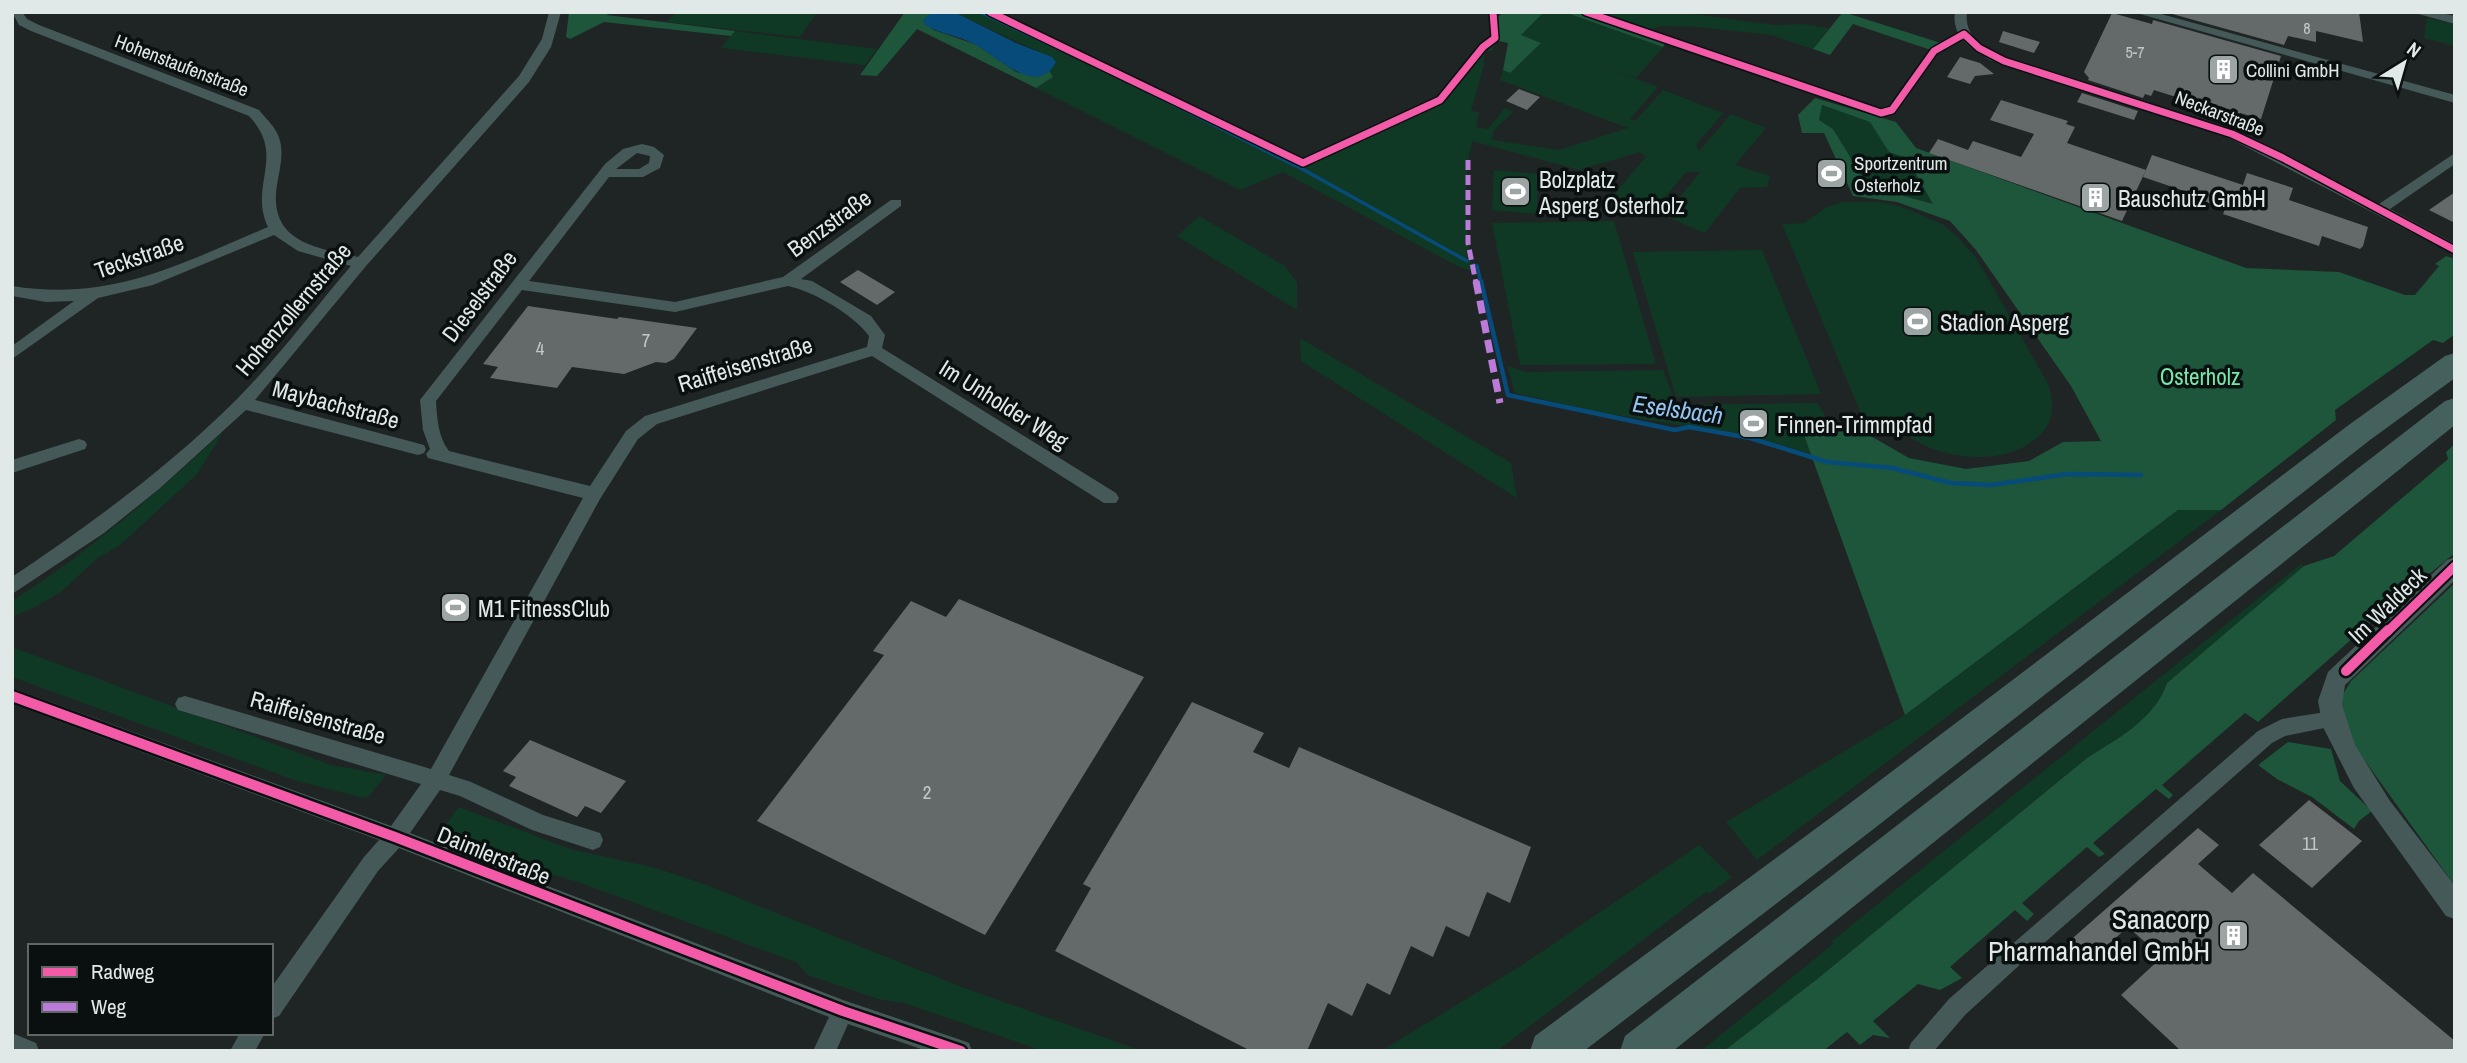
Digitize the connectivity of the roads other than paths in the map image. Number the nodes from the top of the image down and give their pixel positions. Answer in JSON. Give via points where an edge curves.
{"nodes":[{"id":1,"x":15,"y":12,"type":"edge"},
{"id":2,"x":555,"y":12,"type":"edge"},
{"id":3,"x":1961,"y":12,"type":"edge"},
{"id":4,"x":2139,"y":12,"type":"edge"},
{"id":5,"x":2417,"y":12,"type":"edge"},
{"id":6,"x":2455,"y":20,"type":"edge"},
{"id":7,"x":2455,"y":99,"type":"edge"},
{"id":8,"x":2455,"y":157,"type":"edge"},
{"id":9,"x":604,"y":173,"type":"dead end"},
{"id":10,"x":896,"y":203,"type":"dead end"},
{"id":11,"x":2381,"y":209,"type":"junction"},
{"id":12,"x":276,"y":229,"type":"junction"},
{"id":13,"x":2455,"y":250,"type":"edge"},
{"id":14,"x":361,"y":263,"type":"junction"},
{"id":15,"x":788,"y":281,"type":"junction"},
{"id":16,"x":517,"y":284,"type":"junction"},
{"id":17,"x":12,"y":291,"type":"edge"},
{"id":18,"x":92,"y":296,"type":"junction"},
{"id":19,"x":874,"y":350,"type":"junction"},
{"id":20,"x":12,"y":355,"type":"edge"},
{"id":21,"x":2455,"y":363,"type":"edge"},
{"id":22,"x":243,"y":403,"type":"junction"},
{"id":23,"x":2455,"y":409,"type":"edge"},
{"id":24,"x":79,"y":445,"type":"dead end"},
{"id":25,"x":429,"y":452,"type":"junction"},
{"id":26,"x":12,"y":467,"type":"edge"},
{"id":27,"x":594,"y":494,"type":"junction"},
{"id":28,"x":1110,"y":498,"type":"dead end"},
{"id":29,"x":2455,"y":566,"type":"edge"},
{"id":30,"x":12,"y":587,"type":"edge"},
{"id":31,"x":12,"y":696,"type":"edge"},
{"id":32,"x":185,"y":704,"type":"dead end"},
{"id":33,"x":2332,"y":719,"type":"junction"},
{"id":34,"x":437,"y":778,"type":"junction"},
{"id":35,"x":396,"y":837,"type":"junction"},
{"id":36,"x":593,"y":840,"type":"dead end"},
{"id":37,"x":2455,"y":907,"type":"edge"},
{"id":38,"x":273,"y":1005,"type":"edge"},
{"id":39,"x":843,"y":1011,"type":"junction"},
{"id":40,"x":253,"y":1035,"type":"edge"},
{"id":41,"x":12,"y":1044,"type":"edge"},
{"id":42,"x":28,"y":1051,"type":"edge"},
{"id":43,"x":242,"y":1051,"type":"edge"},
{"id":44,"x":824,"y":1051,"type":"edge"},
{"id":45,"x":961,"y":1051,"type":"edge"},
{"id":46,"x":1550,"y":1051,"type":"edge"},
{"id":47,"x":1640,"y":1051,"type":"edge"},
{"id":48,"x":1919,"y":1051,"type":"edge"}],
"edges":[{"from":1,"to":12,"type":"street","name":"Hohenstaufenstraße","via":[[35,28],[260,118],[273,139],[268,191]]},
{"from":2,"to":14,"type":"street","name":"Hohenzollernstraße","via":[[553,32],[524,79]]},
{"from":3,"to":11,"type":"street","name":"Neckarstraße","via":[[1959,24],[1964,34],[2004,61],[2232,134]]},
{"from":4,"to":7,"type":"street"},
{"from":5,"to":6,"type":"street"},
{"from":8,"to":11,"type":"street"},
{"from":9,"to":16,"type":"street","name":"Dieselstraße"},
{"from":10,"to":15,"type":"street","name":"Benzstraße"},
{"from":11,"to":13,"type":"street","name":"Neckarstraße"},
{"from":12,"to":14,"type":"street","via":[[302,247]]},
{"from":12,"to":18,"type":"street","name":"Teckstraße","via":[[150,279]]},
{"from":14,"to":22,"type":"street","name":"Hohenzollernstraße"},
{"from":15,"to":16,"type":"street","via":[[675,307]]},
{"from":15,"to":19,"type":"street","via":[[807,285],[872,324],[877,335]]},
{"from":16,"to":25,"type":"street","name":"Dieselstraße","via":[[428,400],[437,449]]},
{"from":17,"to":18,"type":"street","name":"Teckstraße","via":[[39,297]]},
{"from":18,"to":20,"type":"street"},
{"from":19,"to":27,"type":"street","name":"Raiffeisenstraße","via":[[651,419],[632,435]]},
{"from":19,"to":28,"type":"street","name":"Im Unholder Weg"},
{"from":21,"to":46,"type":"highway"},
{"from":22,"to":25,"type":"street","name":"Maybachstraße"},
{"from":22,"to":30,"type":"street","name":"Hohenzollernstraße","via":[[153,484]]},
{"from":23,"to":47,"type":"highway"},
{"from":24,"to":26,"type":"street"},
{"from":25,"to":27,"type":"street","name":"Maybachstraße"},
{"from":27,"to":34,"type":"street","name":"Raiffeisenstraße"},
{"from":29,"to":33,"type":"street","name":"Im Waldeck","via":[[2336,679],[2330,694]]},
{"from":31,"to":35,"type":"street","name":"Daimlerstraße"},
{"from":32,"to":34,"type":"street","name":"Raiffeisenstraße"},
{"from":33,"to":37,"type":"street","via":[[2357,771]]},
{"from":33,"to":48,"type":"street","via":[[2282,728],[2265,737],[1957,1007]]},
{"from":34,"to":35,"type":"street","name":"Raiffeisenstraße"},
{"from":34,"to":36,"type":"street","name":"Raiffeisenstraße","via":[[539,823]]},
{"from":35,"to":38,"type":"street","name":"Raiffeisenstraße","via":[[371,864]]},
{"from":35,"to":39,"type":"street","name":"Daimlerstraße"},
{"from":39,"to":44,"type":"street"},
{"from":39,"to":45,"type":"street","name":"Daimlerstraße"},
{"from":40,"to":43,"type":"street"},
{"from":41,"to":42,"type":"street"}]}
